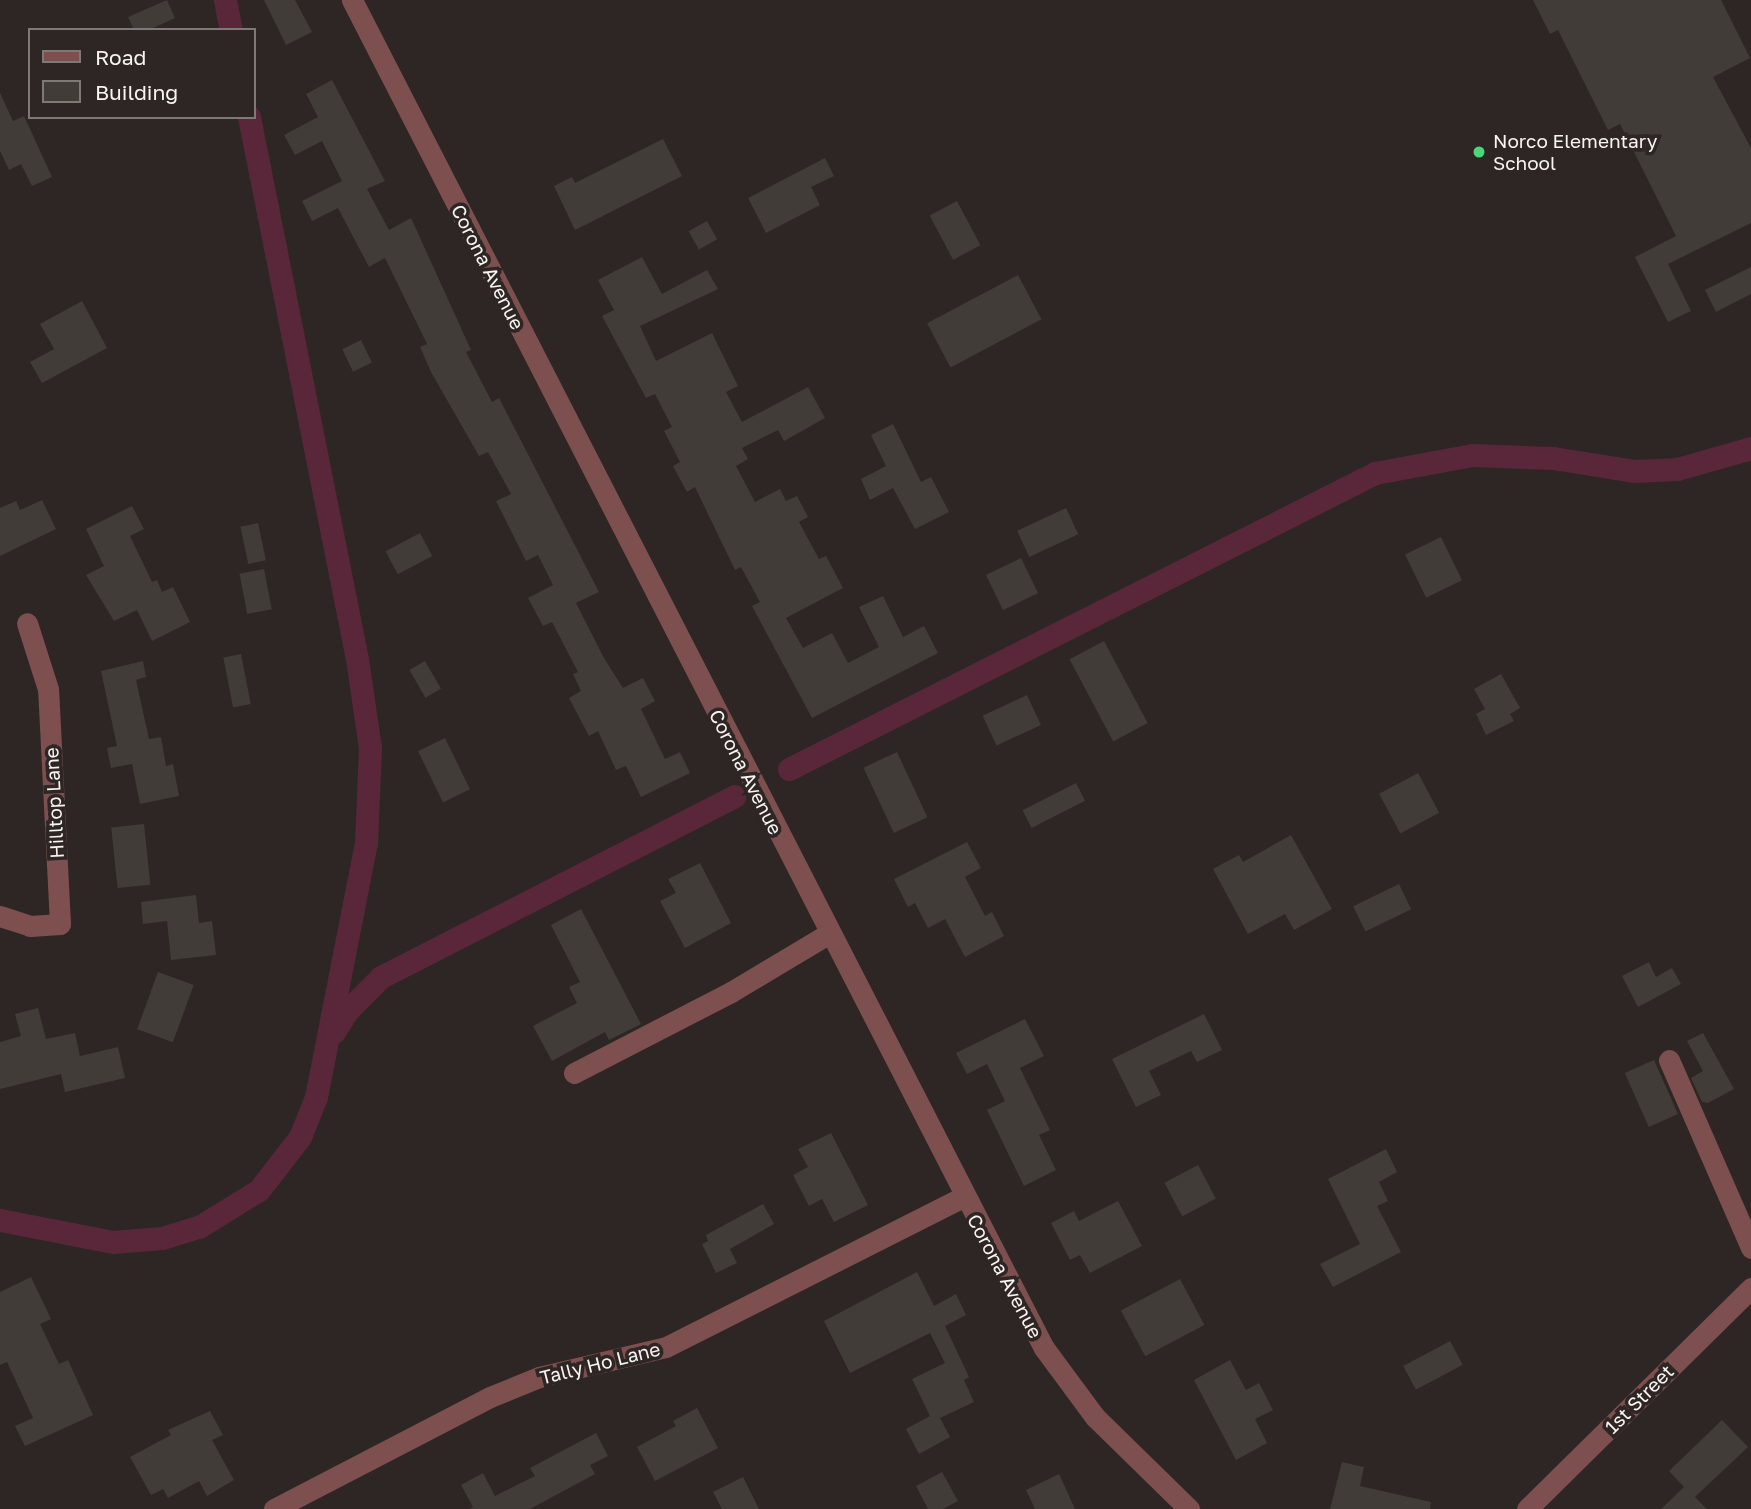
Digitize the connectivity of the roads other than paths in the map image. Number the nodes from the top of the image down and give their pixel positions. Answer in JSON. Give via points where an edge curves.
{"nodes":[{"id":1,"x":352,"y":0,"type":"edge"},
{"id":2,"x":27,"y":623,"type":"dead end"},
{"id":3,"x":0,"y":916,"type":"edge"},
{"id":4,"x":828,"y":934,"type":"junction"},
{"id":5,"x":1669,"y":1060,"type":"dead end"},
{"id":6,"x":574,"y":1073,"type":"dead end"},
{"id":7,"x":963,"y":1197,"type":"junction"},
{"id":8,"x":1751,"y":1248,"type":"edge"},
{"id":9,"x":1751,"y":1288,"type":"edge"},
{"id":10,"x":274,"y":1509,"type":"edge"},
{"id":11,"x":1189,"y":1509,"type":"edge"},
{"id":12,"x":1527,"y":1509,"type":"edge"}],
"edges":[{"from":1,"to":4,"type":"street","name":"Corona Avenue"},
{"from":2,"to":3,"type":"street","name":"Hilltop Lane","via":[[48,689],[60,925],[30,926]]},
{"from":4,"to":6,"type":"street","via":[[732,992]]},
{"from":4,"to":7,"type":"street","name":"Corona Avenue"},
{"from":5,"to":8,"type":"street"},
{"from":7,"to":10,"type":"street","name":"Tally Ho Lane","via":[[666,1347],[539,1377]]},
{"from":7,"to":11,"type":"street","name":"Corona Avenue","via":[[1069,1387]]},
{"from":9,"to":12,"type":"street","name":"1st Street"}]}
